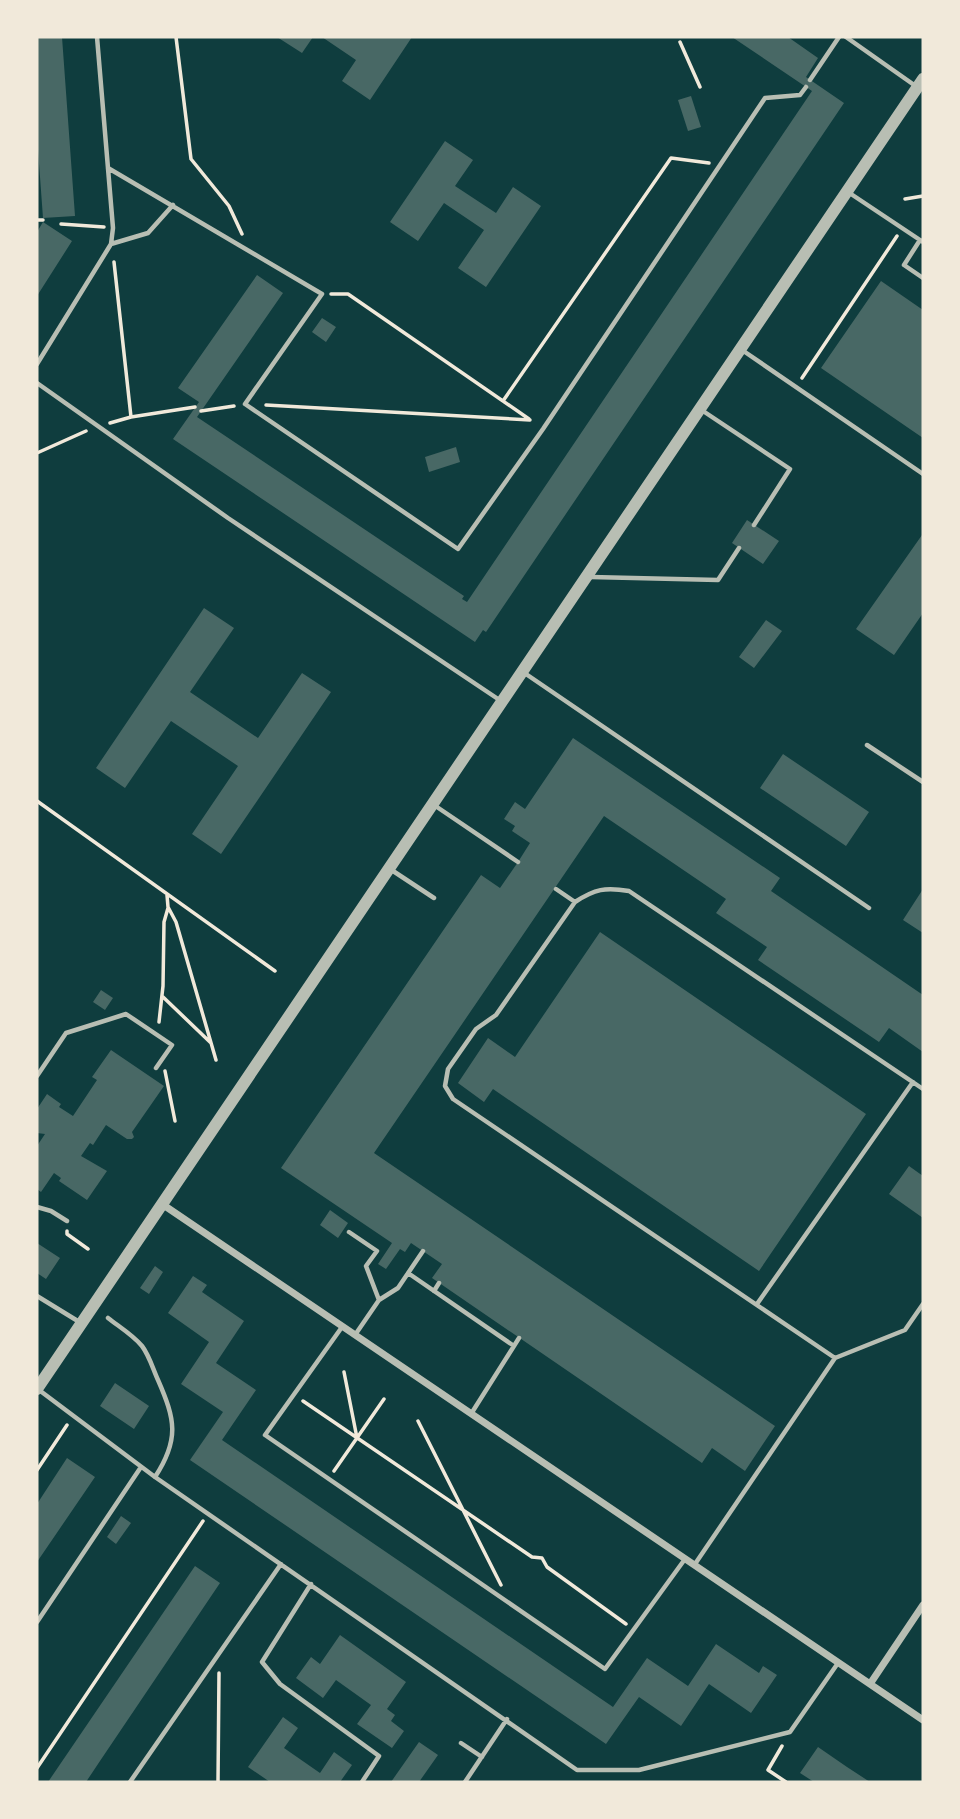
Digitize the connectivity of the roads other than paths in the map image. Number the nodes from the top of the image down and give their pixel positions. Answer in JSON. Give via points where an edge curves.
{"nodes":[{"id":1,"x":97,"y":37,"type":"edge"},
{"id":2,"x":839,"y":37,"type":"edge"},
{"id":3,"x":846,"y":37,"type":"edge"},
{"id":4,"x":810,"y":80,"type":"dead end"},
{"id":5,"x":920,"y":83,"type":"edge"},
{"id":6,"x":806,"y":87,"type":"dead end"},
{"id":7,"x":108,"y":168,"type":"junction"},
{"id":8,"x":847,"y":192,"type":"junction"},
{"id":9,"x":173,"y":205,"type":"junction"},
{"id":10,"x":922,"y":241,"type":"edge"},
{"id":11,"x":111,"y":244,"type":"junction"},
{"id":12,"x":923,"y":278,"type":"edge"},
{"id":13,"x":741,"y":349,"type":"junction"},
{"id":14,"x":37,"y":364,"type":"edge"},
{"id":15,"x":37,"y":383,"type":"edge"},
{"id":16,"x":700,"y":409,"type":"junction"},
{"id":17,"x":923,"y":474,"type":"edge"},
{"id":18,"x":754,"y":525,"type":"dead end"},
{"id":19,"x":739,"y":548,"type":"dead end"},
{"id":20,"x":587,"y":576,"type":"junction"},
{"id":21,"x":522,"y":671,"type":"junction"},
{"id":22,"x":502,"y":702,"type":"junction"},
{"id":23,"x":867,"y":745,"type":"dead end"},
{"id":24,"x":923,"y":782,"type":"edge"},
{"id":25,"x":433,"y":805,"type":"junction"},
{"id":26,"x":518,"y":862,"type":"dead end"},
{"id":27,"x":390,"y":869,"type":"junction"},
{"id":28,"x":556,"y":888,"type":"dead end"},
{"id":29,"x":434,"y":898,"type":"dead end"},
{"id":30,"x":575,"y":902,"type":"junction"},
{"id":31,"x":869,"y":908,"type":"dead end"},
{"id":32,"x":156,"y":1068,"type":"dead end"},
{"id":33,"x":37,"y":1076,"type":"edge"},
{"id":34,"x":913,"y":1082,"type":"junction"},
{"id":35,"x":923,"y":1088,"type":"edge"},
{"id":36,"x":162,"y":1204,"type":"junction"},
{"id":37,"x":37,"y":1207,"type":"edge"},
{"id":38,"x":67,"y":1222,"type":"road end"},
{"id":39,"x":349,"y":1231,"type":"dead end"},
{"id":40,"x":423,"y":1251,"type":"dead end"},
{"id":41,"x":408,"y":1273,"type":"junction"},
{"id":42,"x":439,"y":1283,"type":"dead end"},
{"id":43,"x":434,"y":1291,"type":"junction"},
{"id":44,"x":37,"y":1296,"type":"edge"},
{"id":45,"x":380,"y":1300,"type":"junction"},
{"id":46,"x":757,"y":1304,"type":"junction"},
{"id":47,"x":923,"y":1304,"type":"edge"},
{"id":48,"x":108,"y":1318,"type":"dead end"},
{"id":49,"x":81,"y":1324,"type":"junction"},
{"id":50,"x":342,"y":1326,"type":"junction"},
{"id":51,"x":355,"y":1335,"type":"junction"},
{"id":52,"x":519,"y":1338,"type":"dead end"},
{"id":53,"x":514,"y":1346,"type":"junction"},
{"id":54,"x":835,"y":1358,"type":"junction"},
{"id":55,"x":37,"y":1389,"type":"edge"},
{"id":56,"x":471,"y":1414,"type":"junction"},
{"id":57,"x":141,"y":1467,"type":"junction"},
{"id":58,"x":155,"y":1477,"type":"junction"},
{"id":59,"x":685,"y":1559,"type":"junction"},
{"id":60,"x":281,"y":1564,"type":"junction"},
{"id":61,"x":694,"y":1565,"type":"junction"},
{"id":62,"x":311,"y":1584,"type":"junction"},
{"id":63,"x":923,"y":1605,"type":"edge"},
{"id":64,"x":37,"y":1622,"type":"edge"},
{"id":65,"x":838,"y":1662,"type":"junction"},
{"id":66,"x":870,"y":1684,"type":"junction"},
{"id":67,"x":507,"y":1719,"type":"junction"},
{"id":68,"x":923,"y":1720,"type":"edge"},
{"id":69,"x":461,"y":1743,"type":"dead end"},
{"id":70,"x":482,"y":1757,"type":"junction"},
{"id":71,"x":130,"y":1782,"type":"edge"},
{"id":72,"x":362,"y":1782,"type":"edge"},
{"id":73,"x":466,"y":1782,"type":"edge"}],
"edges":[{"from":1,"to":7,"type":"lane"},
{"from":2,"to":4,"type":"lane"},
{"from":3,"to":5,"type":"lane"},
{"from":5,"to":8,"type":"street"},
{"from":6,"to":9,"type":"lane","via":[[800,94],[765,98],[458,549],[245,404],[321,294]]},
{"from":7,"to":9,"type":"lane"},
{"from":7,"to":11,"type":"lane"},
{"from":8,"to":10,"type":"lane"},
{"from":8,"to":13,"type":"street"},
{"from":9,"to":11,"type":"lane","via":[[148,233]]},
{"from":10,"to":12,"type":"lane","via":[[904,265]]},
{"from":11,"to":14,"type":"lane"},
{"from":13,"to":16,"type":"street"},
{"from":13,"to":17,"type":"lane"},
{"from":15,"to":22,"type":"lane"},
{"from":16,"to":18,"type":"lane","via":[[790,469]]},
{"from":16,"to":20,"type":"street"},
{"from":19,"to":20,"type":"lane","via":[[718,580]]},
{"from":20,"to":21,"type":"street"},
{"from":21,"to":22,"type":"street"},
{"from":21,"to":31,"type":"lane"},
{"from":22,"to":25,"type":"street"},
{"from":23,"to":24,"type":"lane"},
{"from":25,"to":26,"type":"lane"},
{"from":25,"to":27,"type":"street"},
{"from":27,"to":29,"type":"lane"},
{"from":27,"to":36,"type":"street"},
{"from":28,"to":30,"type":"lane"},
{"from":30,"to":34,"type":"lane","via":[[590,892],[629,891]]},
{"from":30,"to":46,"type":"lane","via":[[496,1015],[476,1029],[448,1069],[445,1086],[453,1099]]},
{"from":32,"to":33,"type":"lane","via":[[172,1045],[126,1014],[66,1033]]},
{"from":34,"to":35,"type":"lane"},
{"from":34,"to":46,"type":"lane"},
{"from":36,"to":49,"type":"street"},
{"from":36,"to":50,"type":"street"},
{"from":37,"to":38,"type":"lane"},
{"from":39,"to":45,"type":"lane","via":[[377,1251],[366,1266]]},
{"from":40,"to":41,"type":"lane"},
{"from":41,"to":43,"type":"lane"},
{"from":41,"to":45,"type":"lane","via":[[398,1288]]},
{"from":42,"to":43,"type":"lane"},
{"from":43,"to":53,"type":"lane"},
{"from":44,"to":49,"type":"lane"},
{"from":45,"to":51,"type":"lane"},
{"from":46,"to":54,"type":"lane"},
{"from":47,"to":54,"type":"lane","via":[[905,1331]]},
{"from":48,"to":58,"type":"lane","via":[[141,1345],[171,1409],[172,1435]]},
{"from":49,"to":55,"type":"street"},
{"from":50,"to":51,"type":"street"},
{"from":50,"to":59,"type":"lane","via":[[265,1435],[605,1669]]},
{"from":51,"to":56,"type":"street"},
{"from":52,"to":53,"type":"lane"},
{"from":53,"to":56,"type":"lane"},
{"from":54,"to":61,"type":"lane"},
{"from":55,"to":57,"type":"lane"},
{"from":56,"to":59,"type":"street"},
{"from":57,"to":58,"type":"lane"},
{"from":57,"to":64,"type":"lane"},
{"from":58,"to":60,"type":"lane"},
{"from":59,"to":61,"type":"street"},
{"from":60,"to":62,"type":"lane"},
{"from":60,"to":71,"type":"lane"},
{"from":61,"to":65,"type":"street"},
{"from":62,"to":67,"type":"lane"},
{"from":62,"to":72,"type":"lane","via":[[262,1662],[280,1684],[379,1756]]},
{"from":63,"to":66,"type":"street"},
{"from":65,"to":66,"type":"street"},
{"from":65,"to":67,"type":"lane","via":[[790,1732],[639,1770],[577,1770]]},
{"from":66,"to":68,"type":"street"},
{"from":67,"to":70,"type":"lane"},
{"from":69,"to":70,"type":"lane"},
{"from":70,"to":73,"type":"lane"}]}
